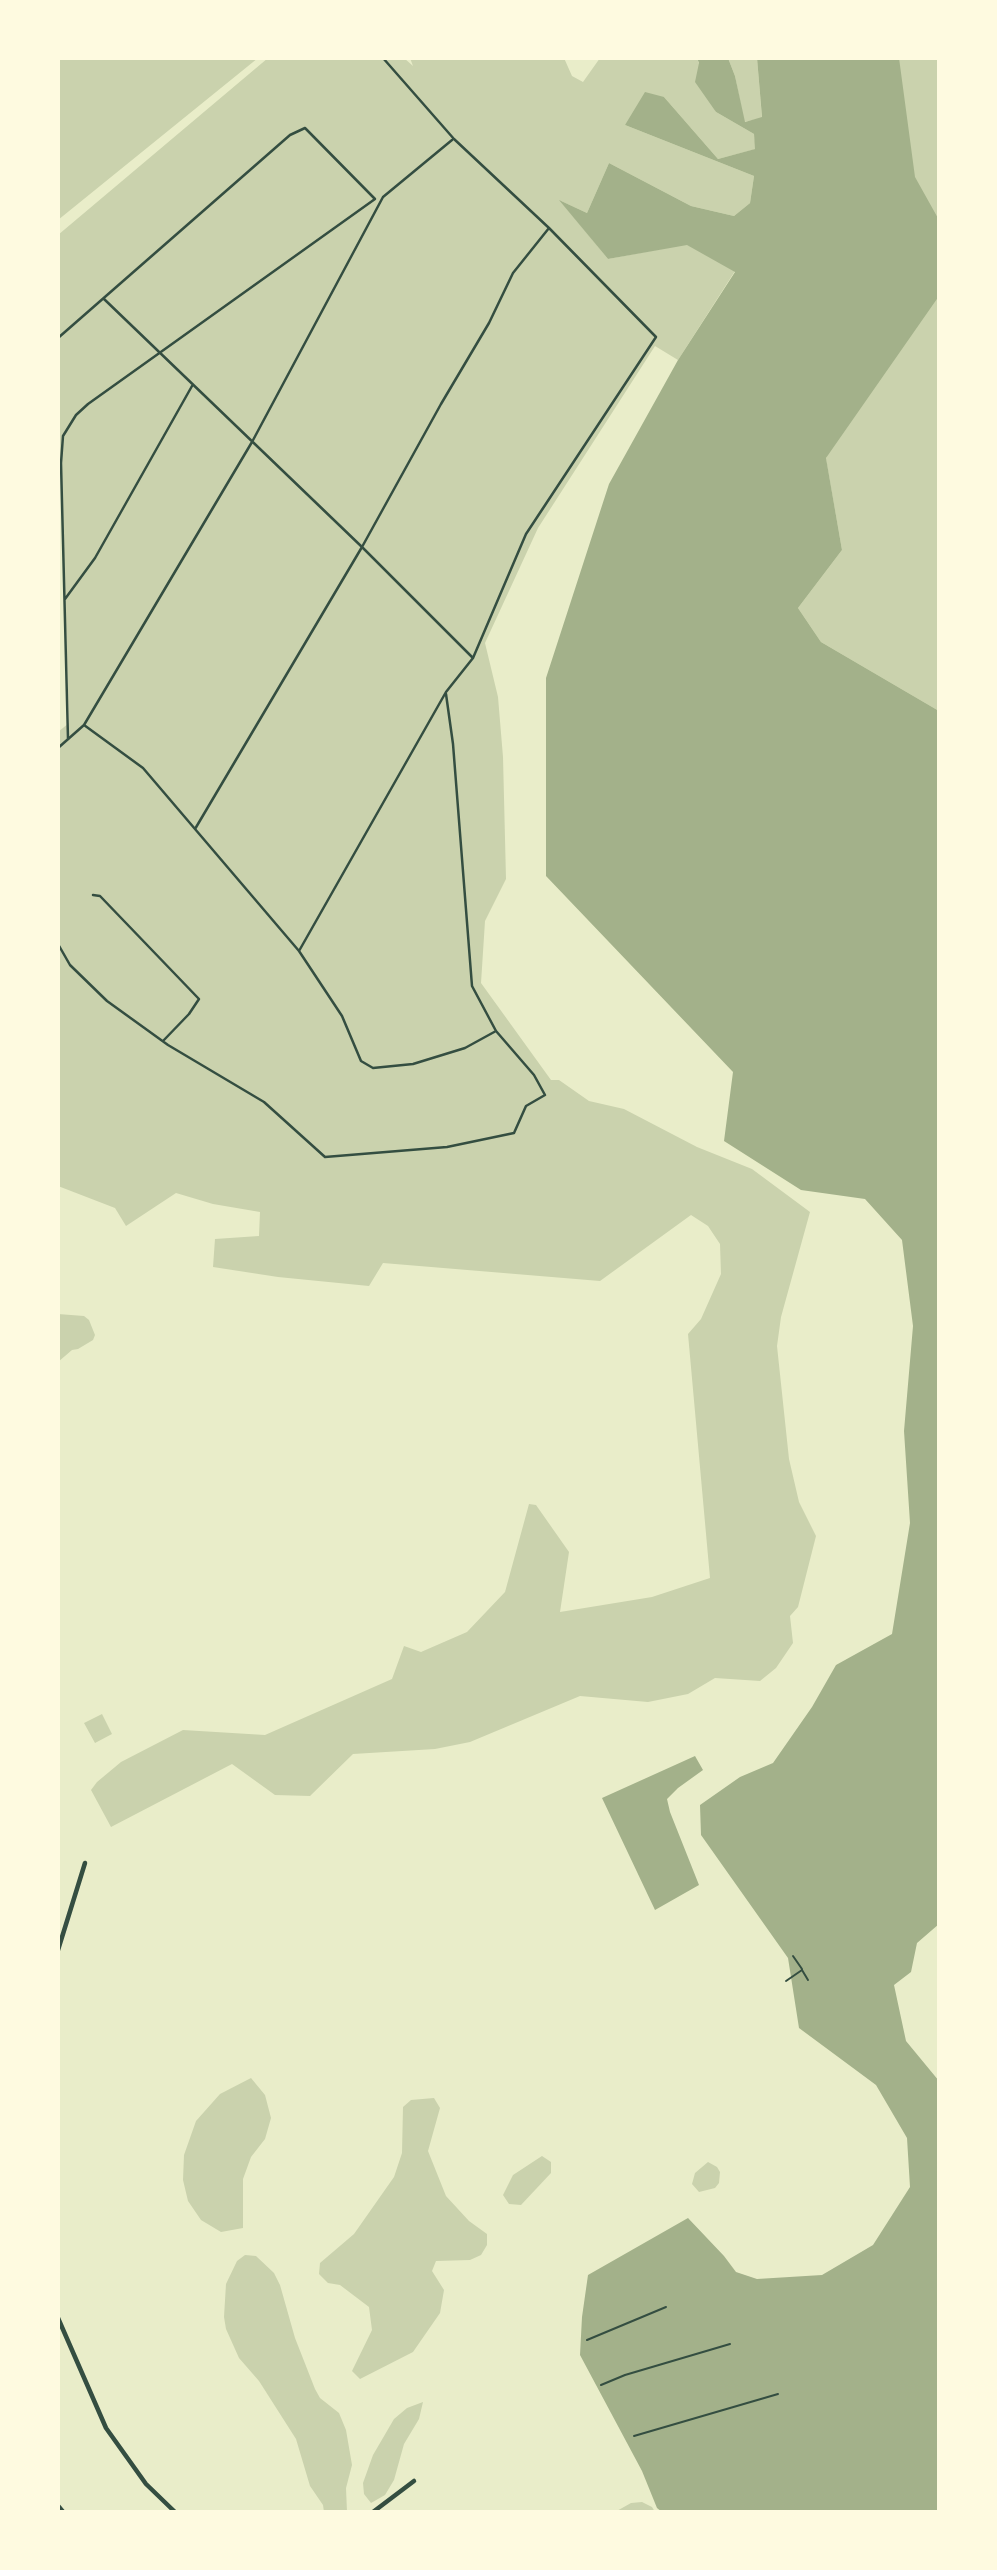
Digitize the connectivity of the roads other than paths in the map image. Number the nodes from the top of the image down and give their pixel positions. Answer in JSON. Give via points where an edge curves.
{"nodes":[{"id":1,"x":383,"y":58,"type":"edge"},
{"id":2,"x":454,"y":139,"type":"junction"},
{"id":3,"x":549,"y":228,"type":"junction"},
{"id":4,"x":104,"y":299,"type":"junction"},
{"id":5,"x":58,"y":338,"type":"edge"},
{"id":6,"x":159,"y":354,"type":"junction"},
{"id":7,"x":192,"y":385,"type":"junction"},
{"id":8,"x":252,"y":442,"type":"junction"},
{"id":9,"x":60,"y":463,"type":"edge"},
{"id":10,"x":362,"y":547,"type":"junction"},
{"id":11,"x":65,"y":599,"type":"junction"},
{"id":12,"x":473,"y":658,"type":"junction"},
{"id":13,"x":446,"y":692,"type":"junction"},
{"id":14,"x":84,"y":725,"type":"junction"},
{"id":15,"x":68,"y":738,"type":"junction"},
{"id":16,"x":58,"y":748,"type":"edge"},
{"id":17,"x":195,"y":829,"type":"junction"},
{"id":18,"x":93,"y":895,"type":"dead end"},
{"id":19,"x":58,"y":944,"type":"edge"},
{"id":20,"x":299,"y":951,"type":"junction"},
{"id":21,"x":496,"y":1031,"type":"junction"},
{"id":22,"x":163,"y":1041,"type":"junction"},
{"id":23,"x":85,"y":1863,"type":"dead end"},
{"id":24,"x":58,"y":1950,"type":"edge"},
{"id":25,"x":58,"y":2318,"type":"edge"},
{"id":26,"x":414,"y":2481,"type":"dead end"},
{"id":27,"x":58,"y":2506,"type":"edge"},
{"id":28,"x":64,"y":2512,"type":"edge"},
{"id":29,"x":175,"y":2512,"type":"edge"},
{"id":30,"x":373,"y":2512,"type":"edge"}],
"edges":[{"from":1,"to":2,"type":"lane"},
{"from":2,"to":3,"type":"lane"},
{"from":2,"to":8,"type":"lane","via":[[383,197]]},
{"from":3,"to":10,"type":"lane","via":[[513,273]]},
{"from":3,"to":12,"type":"lane","via":[[656,337],[526,534]]},
{"from":4,"to":5,"type":"lane"},
{"from":4,"to":6,"type":"lane"},
{"from":4,"to":6,"type":"lane","via":[[290,135],[305,128],[375,199]]},
{"from":6,"to":7,"type":"lane"},
{"from":6,"to":9,"type":"lane","via":[[76,415],[63,436]]},
{"from":7,"to":8,"type":"lane"},
{"from":7,"to":11,"type":"lane","via":[[95,558]]},
{"from":8,"to":10,"type":"lane"},
{"from":8,"to":14,"type":"lane"},
{"from":9,"to":11,"type":"lane"},
{"from":10,"to":12,"type":"lane"},
{"from":10,"to":17,"type":"lane"},
{"from":11,"to":15,"type":"lane"},
{"from":12,"to":13,"type":"lane"},
{"from":13,"to":20,"type":"lane"},
{"from":13,"to":21,"type":"lane","via":[[472,986]]},
{"from":14,"to":15,"type":"lane"},
{"from":14,"to":17,"type":"lane","via":[[143,768]]},
{"from":15,"to":16,"type":"lane"},
{"from":17,"to":20,"type":"lane"},
{"from":18,"to":22,"type":"lane","via":[[100,896],[199,999]]},
{"from":19,"to":22,"type":"lane","via":[[70,965],[107,1001]]},
{"from":20,"to":21,"type":"lane","via":[[342,1016],[361,1061],[373,1069],[413,1064],[465,1048]]},
{"from":21,"to":22,"type":"lane","via":[[545,1095],[526,1106],[514,1133],[447,1147],[326,1157],[264,1102]]},
{"from":23,"to":24,"type":"street"},
{"from":25,"to":29,"type":"street","via":[[106,2428],[146,2484]]},
{"from":26,"to":30,"type":"street"},
{"from":27,"to":28,"type":"street"}]}
